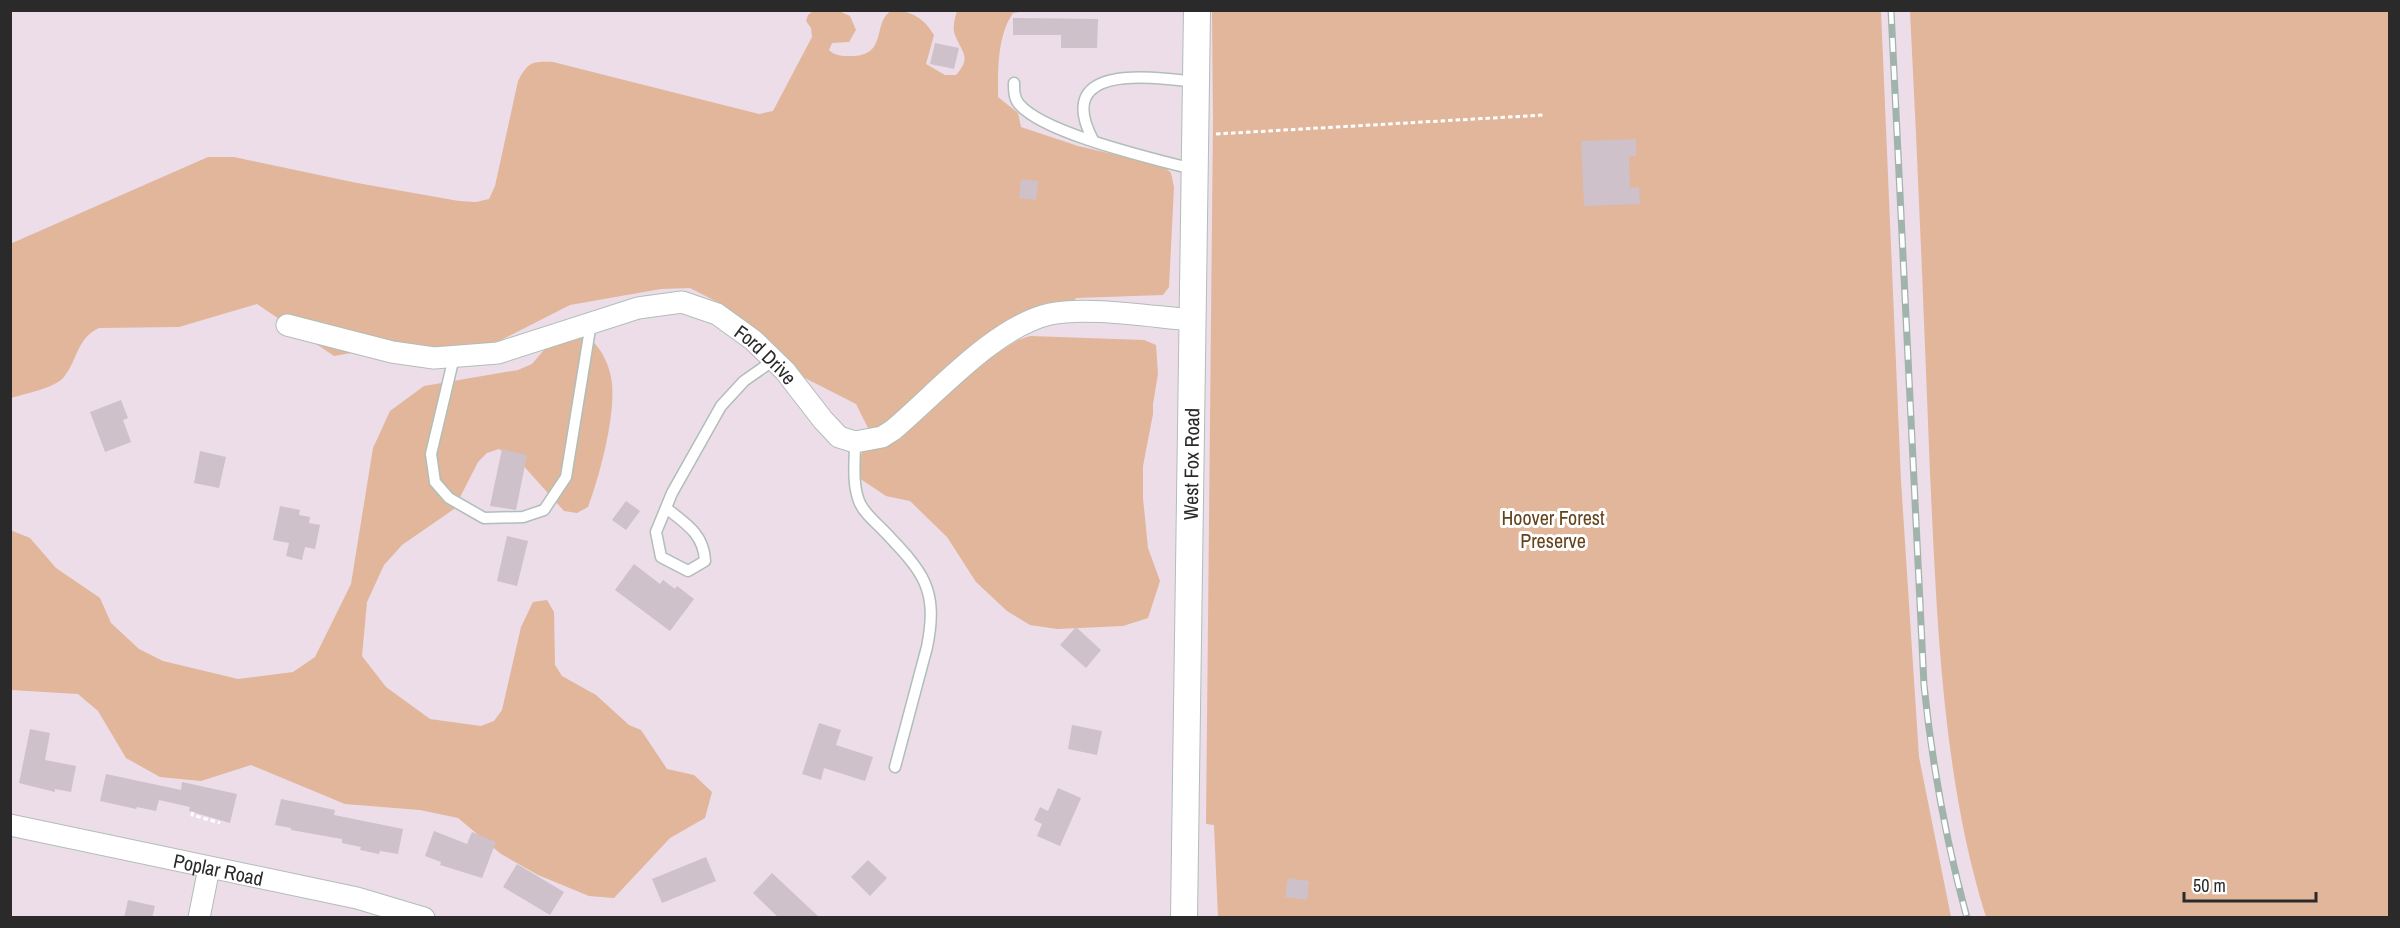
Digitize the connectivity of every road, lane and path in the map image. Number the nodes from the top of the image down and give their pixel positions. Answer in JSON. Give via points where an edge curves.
{"nodes":[{"id":1,"x":1197,"y":10,"type":"edge"},
{"id":2,"x":1197,"y":82,"type":"junction"},
{"id":3,"x":1014,"y":83,"type":"dead end"},
{"id":4,"x":1544,"y":116,"type":"dead end"},
{"id":5,"x":1197,"y":135,"type":"junction"},
{"id":6,"x":1093,"y":140,"type":"junction"},
{"id":7,"x":1196,"y":171,"type":"junction"},
{"id":8,"x":1192,"y":320,"type":"junction"},
{"id":9,"x":591,"y":323,"type":"junction"},
{"id":10,"x":287,"y":325,"type":"dead end"},
{"id":11,"x":454,"y":357,"type":"junction"},
{"id":12,"x":774,"y":360,"type":"junction"},
{"id":13,"x":855,"y":442,"type":"junction"},
{"id":14,"x":666,"y":508,"type":"junction"},
{"id":15,"x":895,"y":767,"type":"dead end"},
{"id":16,"x":193,"y":812,"type":"dead end"},
{"id":17,"x":220,"y":823,"type":"dead end"},
{"id":18,"x":10,"y":825,"type":"edge"},
{"id":19,"x":209,"y":868,"type":"junction"},
{"id":20,"x":199,"y":918,"type":"edge"},
{"id":21,"x":424,"y":918,"type":"edge"},
{"id":22,"x":1184,"y":918,"type":"edge"}],
"edges":[{"from":1,"to":2,"type":"street","name":"West Fox Road"},
{"from":2,"to":5,"type":"street","name":"West Fox Road"},
{"from":2,"to":6,"type":"lane","via":[[1139,77],[1105,81],[1086,99],[1084,121]]},
{"from":3,"to":6,"type":"lane","via":[[1015,98],[1026,111],[1054,127]]},
{"from":4,"to":5,"type":"path"},
{"from":5,"to":7,"type":"street","name":"West Fox Road"},
{"from":6,"to":7,"type":"lane"},
{"from":7,"to":8,"type":"street","name":"West Fox Road"},
{"from":8,"to":13,"type":"street","via":[[1091,312],[1034,318],[1012,328],[893,430],[882,437]]},
{"from":8,"to":22,"type":"street","name":"West Fox Road"},
{"from":9,"to":11,"type":"street","name":"Ford Drive","via":[[498,353]]},
{"from":9,"to":11,"type":"lane","via":[[566,477],[544,510],[523,517],[484,518],[448,498],[435,483],[431,453]]},
{"from":9,"to":12,"type":"street","name":"Ford Drive","via":[[639,308],[682,302],[717,314]]},
{"from":10,"to":11,"type":"street","name":"Ford Drive","via":[[392,352]]},
{"from":12,"to":13,"type":"street","name":"Ford Drive","via":[[839,437]]},
{"from":12,"to":14,"type":"lane","via":[[744,381],[722,406]]},
{"from":13,"to":15,"type":"lane","via":[[855,481],[860,504],[917,568],[931,597],[927,647]]},
{"from":14,"to":14,"type":"lane","via":[[656,532],[661,557],[688,571],[705,561],[704,548],[695,531]]},
{"from":16,"to":17,"type":"path","via":[[192,815]]},
{"from":18,"to":19,"type":"street","name":"Poplar Road"},
{"from":19,"to":20,"type":"street"},
{"from":19,"to":21,"type":"street","name":"Poplar Road","via":[[374,902]]}]}
